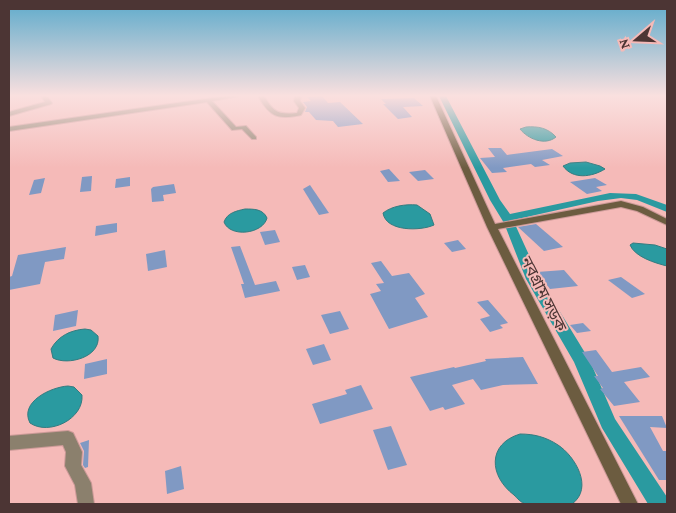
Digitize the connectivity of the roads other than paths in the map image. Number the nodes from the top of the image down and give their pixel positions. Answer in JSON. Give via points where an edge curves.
{"nodes":[{"id":1,"x":76,"y":120,"type":"edge"},
{"id":2,"x":226,"y":120,"type":"edge"},
{"id":3,"x":444,"y":120,"type":"edge"},
{"id":4,"x":9,"y":130,"type":"edge"},
{"id":5,"x":254,"y":138,"type":"dead end"},
{"id":6,"x":667,"y":222,"type":"edge"},
{"id":7,"x":495,"y":226,"type":"junction"},
{"id":8,"x":9,"y":443,"type":"edge"},
{"id":9,"x":86,"y":504,"type":"edge"},
{"id":10,"x":630,"y":504,"type":"edge"}],
"edges":[{"from":1,"to":4,"type":"street"},
{"from":2,"to":5,"type":"street","via":[[234,129],[244,127]]},
{"from":3,"to":7,"type":"main road","name":"নবগ্রাম সড়ক"},
{"from":6,"to":7,"type":"main road","via":[[621,204]]},
{"from":7,"to":10,"type":"main road","name":"নবগ্রাম সড়ক"},
{"from":8,"to":9,"type":"street","via":[[68,438],[74,452],[73,466],[83,483]]}]}
